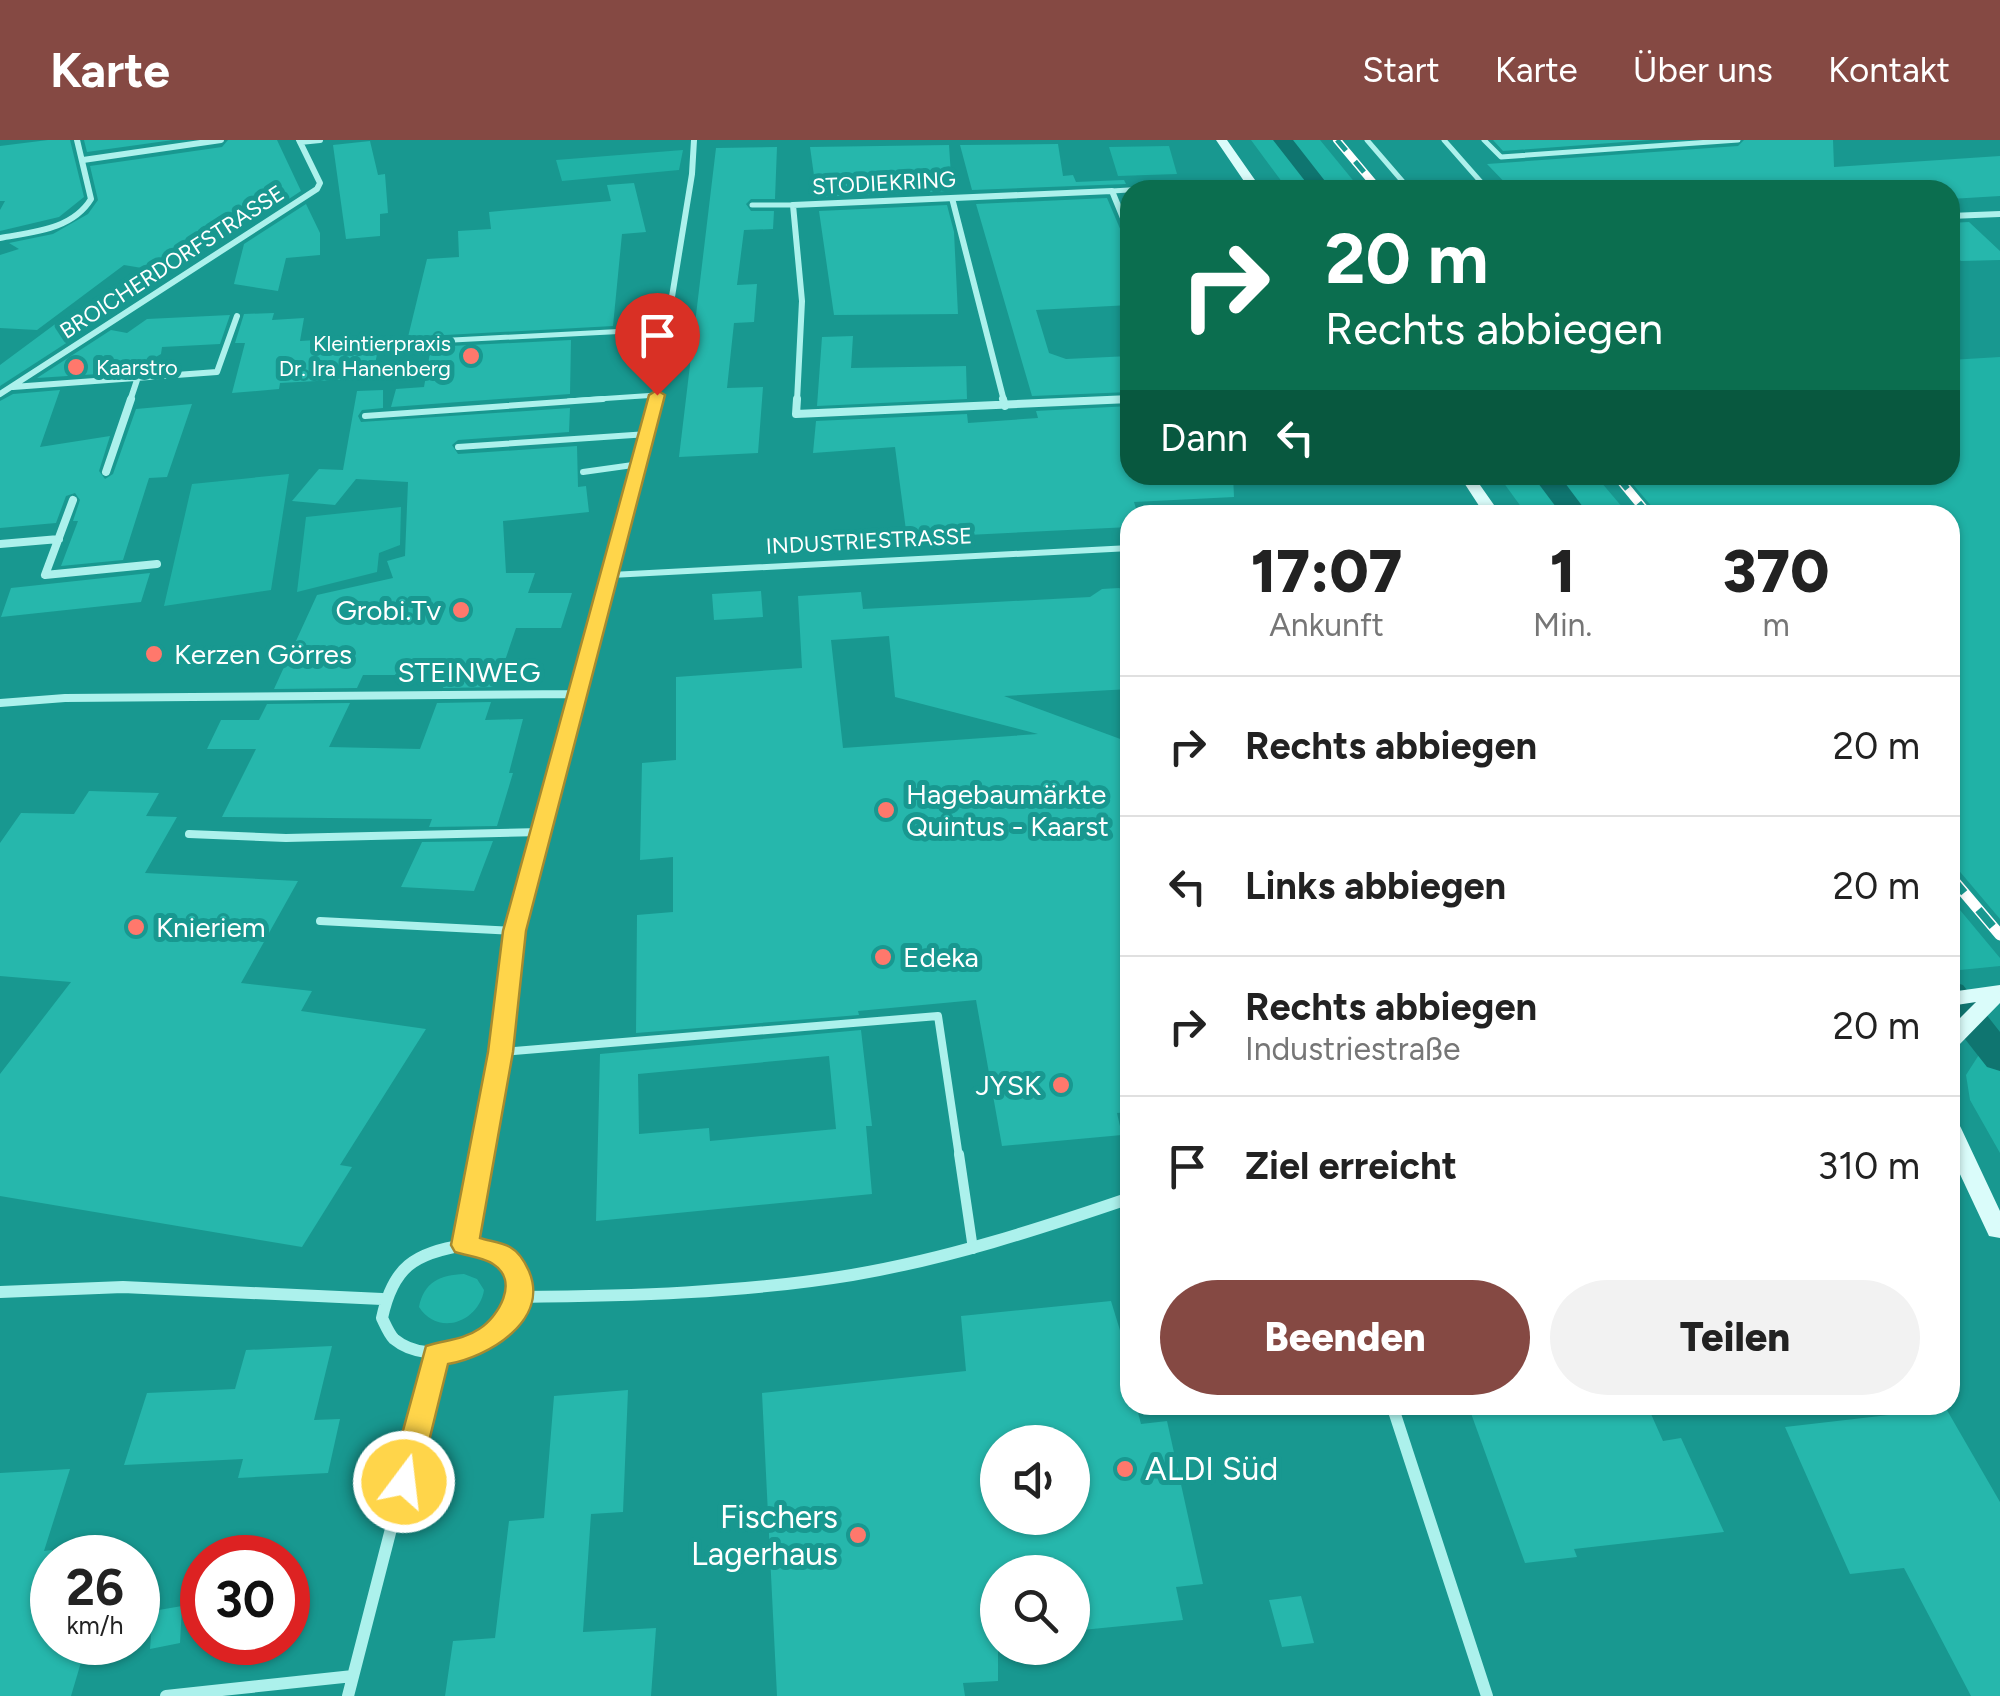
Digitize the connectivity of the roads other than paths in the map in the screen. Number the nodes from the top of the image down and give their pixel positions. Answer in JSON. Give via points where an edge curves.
{"nodes":[{"id":1,"x":77,"y":140,"type":"edge"},
{"id":2,"x":221,"y":140,"type":"edge"},
{"id":3,"x":320,"y":140,"type":"edge"},
{"id":4,"x":694,"y":140,"type":"edge"},
{"id":5,"x":1221,"y":140,"type":"edge"},
{"id":6,"x":1367,"y":140,"type":"edge"},
{"id":7,"x":1444,"y":140,"type":"edge"},
{"id":8,"x":1484,"y":140,"type":"edge"},
{"id":9,"x":1738,"y":140,"type":"edge"},
{"id":10,"x":300,"y":141,"type":"edge"},
{"id":11,"x":83,"y":160,"type":"junction"},
{"id":12,"x":1249,"y":180,"type":"edge"},
{"id":13,"x":1401,"y":180,"type":"edge"},
{"id":14,"x":1479,"y":180,"type":"edge"},
{"id":15,"x":1112,"y":190,"type":"junction"},
{"id":16,"x":1120,"y":190,"type":"edge"},
{"id":17,"x":952,"y":198,"type":"junction"},
{"id":18,"x":793,"y":204,"type":"junction"},
{"id":19,"x":752,"y":205,"type":"dead end"},
{"id":20,"x":1120,"y":210,"type":"edge"},
{"id":21,"x":2000,"y":214,"type":"edge"},
{"id":22,"x":1960,"y":216,"type":"edge"},
{"id":23,"x":0,"y":238,"type":"edge"},
{"id":24,"x":237,"y":316,"type":"dead end"},
{"id":25,"x":667,"y":329,"type":"junction"},
{"id":26,"x":414,"y":342,"type":"dead end"},
{"id":27,"x":138,"y":377,"type":"junction"},
{"id":28,"x":12,"y":387,"type":"junction"},
{"id":29,"x":0,"y":394,"type":"edge"},
{"id":30,"x":657,"y":395,"type":"junction"},
{"id":31,"x":1120,"y":400,"type":"edge"},
{"id":32,"x":1005,"y":406,"type":"junction"},
{"id":33,"x":364,"y":416,"type":"dead end"},
{"id":34,"x":648,"y":434,"type":"junction"},
{"id":35,"x":458,"y":446,"type":"dead end"},
{"id":36,"x":640,"y":464,"type":"junction"},
{"id":37,"x":106,"y":472,"type":"dead end"},
{"id":38,"x":583,"y":472,"type":"dead end"},
{"id":39,"x":74,"y":500,"type":"dead end"},
{"id":40,"x":60,"y":540,"type":"junction"},
{"id":41,"x":0,"y":544,"type":"edge"},
{"id":42,"x":1120,"y":549,"type":"edge"},
{"id":43,"x":157,"y":564,"type":"dead end"},
{"id":44,"x":611,"y":575,"type":"junction"},
{"id":45,"x":578,"y":694,"type":"junction"},
{"id":46,"x":0,"y":703,"type":"edge"},
{"id":47,"x":541,"y":832,"type":"junction"},
{"id":48,"x":189,"y":834,"type":"dead end"},
{"id":49,"x":320,"y":921,"type":"dead end"},
{"id":50,"x":514,"y":931,"type":"junction"},
{"id":51,"x":1999,"y":992,"type":"edge"},
{"id":52,"x":1960,"y":998,"type":"edge"},
{"id":53,"x":1960,"y":1032,"type":"edge"},
{"id":54,"x":501,"y":1052,"type":"junction"},
{"id":55,"x":1960,"y":1150,"type":"edge"},
{"id":56,"x":1960,"y":1180,"type":"edge"},
{"id":57,"x":1120,"y":1201,"type":"edge"},
{"id":58,"x":1998,"y":1232,"type":"edge"},
{"id":59,"x":465,"y":1245,"type":"junction"},
{"id":60,"x":973,"y":1249,"type":"junction"},
{"id":61,"x":0,"y":1292,"type":"edge"},
{"id":62,"x":519,"y":1297,"type":"junction"},
{"id":63,"x":382,"y":1299,"type":"junction"},
{"id":64,"x":436,"y":1354,"type":"junction"},
{"id":65,"x":1395,"y":1415,"type":"edge"},
{"id":66,"x":353,"y":1676,"type":"junction"},
{"id":67,"x":166,"y":1696,"type":"edge"},
{"id":68,"x":348,"y":1696,"type":"edge"},
{"id":69,"x":1487,"y":1696,"type":"edge"}],
"edges":[{"from":1,"to":11,"type":"street"},
{"from":2,"to":11,"type":"street"},
{"from":3,"to":10,"type":"street"},
{"from":4,"to":25,"type":"street"},
{"from":5,"to":12,"type":"main road"},
{"from":6,"to":13,"type":"lane"},
{"from":7,"to":14,"type":"lane"},
{"from":8,"to":9,"type":"lane","via":[[1500,157]]},
{"from":10,"to":28,"type":"street","name":"BROICHERDORFSTRASSE","via":[[318,189]]},
{"from":11,"to":23,"type":"street","via":[[88,208],[58,224]]},
{"from":15,"to":16,"type":"lane"},
{"from":15,"to":17,"type":"street","name":"STODIEKRING"},
{"from":15,"to":20,"type":"street"},
{"from":17,"to":18,"type":"street","name":"STODIEKRING"},
{"from":17,"to":32,"type":"street"},
{"from":18,"to":19,"type":"lane"},
{"from":18,"to":32,"type":"street","name":"STODIEKRING","via":[[802,302],[796,414]]},
{"from":21,"to":22,"type":"street"},
{"from":24,"to":27,"type":"street","via":[[217,372]]},
{"from":25,"to":26,"type":"lane"},
{"from":25,"to":30,"type":"street"},
{"from":27,"to":28,"type":"street"},
{"from":27,"to":37,"type":"street"},
{"from":28,"to":29,"type":"street","name":"BROICHERDORFSTRASSE"},
{"from":30,"to":33,"type":"lane"},
{"from":30,"to":34,"type":"street"},
{"from":31,"to":32,"type":"street","name":"STODIEKRING"},
{"from":34,"to":35,"type":"lane"},
{"from":34,"to":36,"type":"street"},
{"from":36,"to":38,"type":"lane"},
{"from":36,"to":44,"type":"street"},
{"from":39,"to":40,"type":"street"},
{"from":40,"to":41,"type":"street"},
{"from":40,"to":43,"type":"street","via":[[45,575]]},
{"from":42,"to":44,"type":"lane","name":"INDUSTRIESTRASSE"},
{"from":44,"to":45,"type":"street"},
{"from":45,"to":46,"type":"street","name":"STEINWEG"},
{"from":45,"to":47,"type":"street"},
{"from":47,"to":48,"type":"lane"},
{"from":47,"to":50,"type":"street"},
{"from":49,"to":50,"type":"lane"},
{"from":50,"to":54,"type":"street"},
{"from":51,"to":52,"type":"main road"},
{"from":51,"to":53,"type":"main road"},
{"from":54,"to":59,"type":"street"},
{"from":54,"to":60,"type":"lane","via":[[938,1016]]},
{"from":55,"to":58,"type":"main road"},
{"from":56,"to":58,"type":"main road"},
{"from":57,"to":60,"type":"street"},
{"from":59,"to":62,"type":"street","via":[[501,1254],[519,1280]]},
{"from":59,"to":63,"type":"street","via":[[413,1260]]},
{"from":60,"to":62,"type":"street","via":[[766,1286]]},
{"from":61,"to":63,"type":"street","via":[[123,1287]]},
{"from":62,"to":64,"type":"street","via":[[490,1337]]},
{"from":63,"to":64,"type":"street","via":[[382,1320],[392,1338]]},
{"from":64,"to":66,"type":"street"},
{"from":65,"to":69,"type":"street"},
{"from":66,"to":67,"type":"street"},
{"from":66,"to":68,"type":"street"}]}
